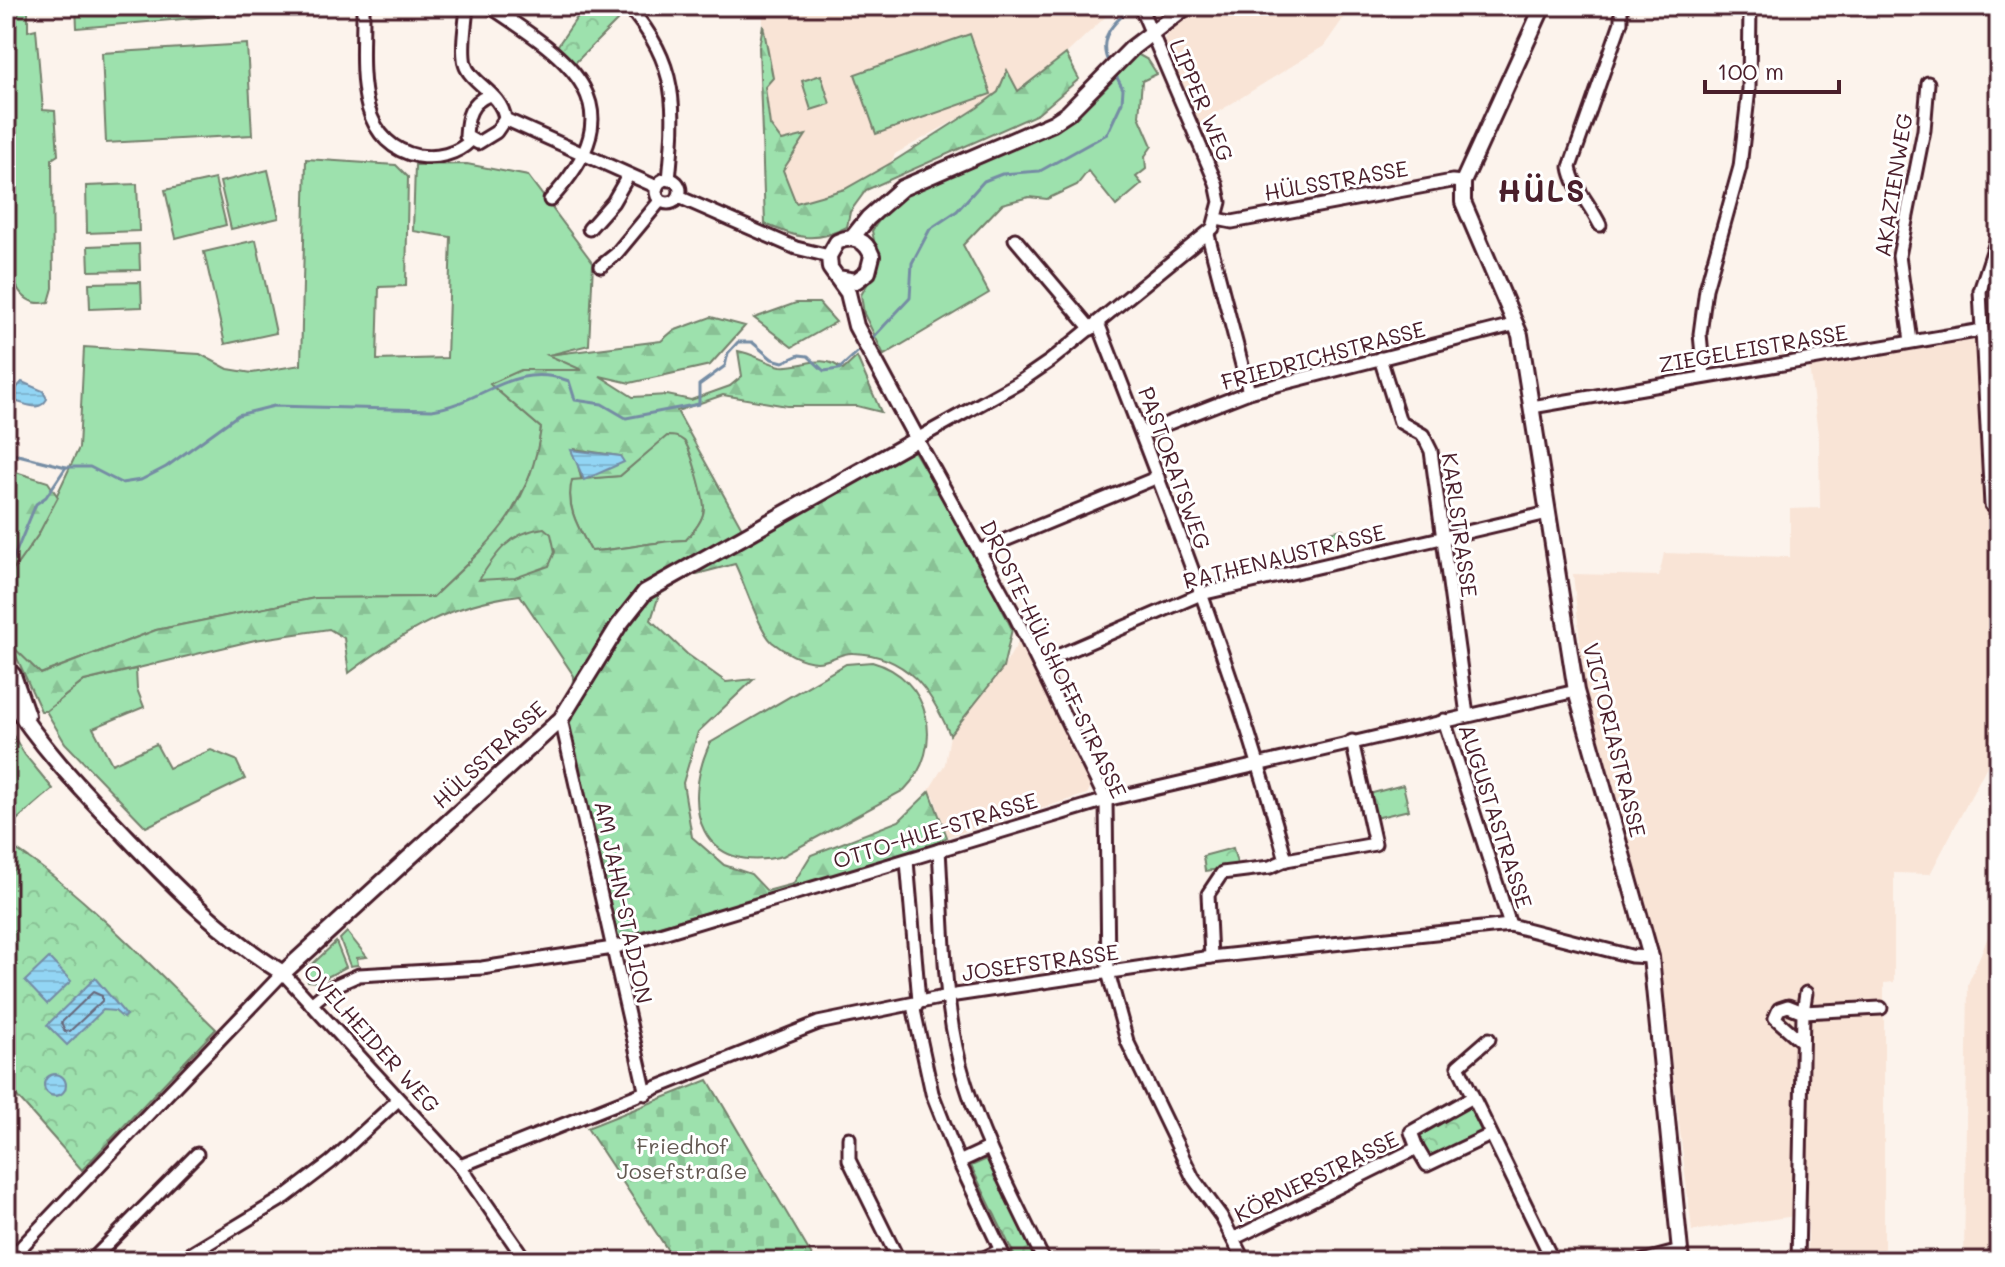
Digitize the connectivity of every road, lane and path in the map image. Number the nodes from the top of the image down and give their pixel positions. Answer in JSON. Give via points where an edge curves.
{"nodes":[{"id":1,"x":363,"y":6,"type":"edge"},
{"id":2,"x":467,"y":6,"type":"edge"},
{"id":3,"x":489,"y":6,"type":"edge"},
{"id":4,"x":628,"y":6,"type":"edge"},
{"id":5,"x":1187,"y":6,"type":"edge"},
{"id":6,"x":1543,"y":6,"type":"edge"},
{"id":7,"x":1621,"y":6,"type":"edge"},
{"id":8,"x":1750,"y":6,"type":"edge"},
{"id":9,"x":1141,"y":7,"type":"edge"},
{"id":10,"x":1151,"y":32,"type":"junction"},
{"id":11,"x":1928,"y":83,"type":"dead end"},
{"id":12,"x":489,"y":95,"type":"junction"},
{"id":13,"x":505,"y":119,"type":"junction"},
{"id":14,"x":470,"y":141,"type":"junction"},
{"id":15,"x":582,"y":157,"type":"junction"},
{"id":16,"x":628,"y":176,"type":"junction"},
{"id":17,"x":669,"y":180,"type":"junction"},
{"id":18,"x":657,"y":187,"type":"junction"},
{"id":19,"x":1463,"y":187,"type":"junction"},
{"id":20,"x":679,"y":197,"type":"junction"},
{"id":21,"x":550,"y":200,"type":"dead end"},
{"id":22,"x":660,"y":201,"type":"junction"},
{"id":23,"x":1218,"y":215,"type":"junction"},
{"id":24,"x":868,"y":218,"type":"junction"},
{"id":25,"x":1600,"y":225,"type":"dead end"},
{"id":26,"x":589,"y":229,"type":"dead end"},
{"id":27,"x":1999,"y":233,"type":"edge"},
{"id":28,"x":1208,"y":235,"type":"junction"},
{"id":29,"x":852,"y":238,"type":"junction"},
{"id":30,"x":1015,"y":239,"type":"dead end"},
{"id":31,"x":867,"y":246,"type":"junction"},
{"id":32,"x":829,"y":256,"type":"junction"},
{"id":33,"x":601,"y":266,"type":"dead end"},
{"id":34,"x":852,"y":287,"type":"junction"},
{"id":35,"x":1517,"y":324,"type":"junction"},
{"id":36,"x":1094,"y":326,"type":"junction"},
{"id":37,"x":1982,"y":330,"type":"junction"},
{"id":38,"x":1911,"y":341,"type":"junction"},
{"id":39,"x":1380,"y":358,"type":"junction"},
{"id":40,"x":1704,"y":376,"type":"junction"},
{"id":41,"x":1249,"y":392,"type":"junction"},
{"id":42,"x":1532,"y":407,"type":"junction"},
{"id":43,"x":1143,"y":433,"type":"junction"},
{"id":44,"x":917,"y":439,"type":"junction"},
{"id":45,"x":1158,"y":477,"type":"junction"},
{"id":46,"x":1991,"y":505,"type":"dead end"},
{"id":47,"x":1548,"y":513,"type":"junction"},
{"id":48,"x":1442,"y":537,"type":"junction"},
{"id":49,"x":981,"y":550,"type":"junction"},
{"id":50,"x":1201,"y":594,"type":"junction"},
{"id":51,"x":1039,"y":664,"type":"junction"},
{"id":52,"x":6,"y":668,"type":"edge"},
{"id":53,"x":1576,"y":691,"type":"junction"},
{"id":54,"x":6,"y":692,"type":"edge"},
{"id":55,"x":1467,"y":715,"type":"junction"},
{"id":56,"x":561,"y":719,"type":"junction"},
{"id":57,"x":1444,"y":720,"type":"junction"},
{"id":58,"x":31,"y":727,"type":"junction"},
{"id":59,"x":1352,"y":741,"type":"junction"},
{"id":60,"x":1260,"y":763,"type":"junction"},
{"id":61,"x":1106,"y":800,"type":"junction"},
{"id":62,"x":939,"y":850,"type":"junction"},
{"id":63,"x":1286,"y":860,"type":"junction"},
{"id":64,"x":907,"y":861,"type":"junction"},
{"id":65,"x":1510,"y":925,"type":"junction"},
{"id":66,"x":613,"y":948,"type":"junction"},
{"id":67,"x":1211,"y":957,"type":"junction"},
{"id":68,"x":1651,"y":957,"type":"junction"},
{"id":69,"x":1108,"y":972,"type":"junction"},
{"id":70,"x":283,"y":973,"type":"junction"},
{"id":71,"x":1806,"y":993,"type":"dead end"},
{"id":72,"x":949,"y":996,"type":"junction"},
{"id":73,"x":919,"y":1001,"type":"junction"},
{"id":74,"x":311,"y":1004,"type":"junction"},
{"id":75,"x":1881,"y":1008,"type":"dead end"},
{"id":76,"x":1803,"y":1012,"type":"junction"},
{"id":77,"x":1489,"y":1039,"type":"dead end"},
{"id":78,"x":1801,"y":1041,"type":"junction"},
{"id":79,"x":646,"y":1094,"type":"junction"},
{"id":80,"x":1473,"y":1097,"type":"junction"},
{"id":81,"x":398,"y":1100,"type":"junction"},
{"id":82,"x":1490,"y":1135,"type":"junction"},
{"id":83,"x":849,"y":1138,"type":"dead end"},
{"id":84,"x":989,"y":1148,"type":"junction"},
{"id":85,"x":1417,"y":1148,"type":"junction"},
{"id":86,"x":197,"y":1154,"type":"dead end"},
{"id":87,"x":959,"y":1162,"type":"junction"},
{"id":88,"x":460,"y":1166,"type":"junction"},
{"id":89,"x":1233,"y":1239,"type":"junction"},
{"id":90,"x":1003,"y":1256,"type":"edge"},
{"id":91,"x":1681,"y":1256,"type":"edge"},
{"id":92,"x":8,"y":1261,"type":"edge"},
{"id":93,"x":91,"y":1261,"type":"edge"},
{"id":94,"x":179,"y":1261,"type":"edge"},
{"id":95,"x":526,"y":1261,"type":"edge"},
{"id":96,"x":899,"y":1261,"type":"edge"},
{"id":97,"x":978,"y":1261,"type":"edge"},
{"id":98,"x":1044,"y":1261,"type":"edge"},
{"id":99,"x":1244,"y":1261,"type":"edge"},
{"id":100,"x":1553,"y":1261,"type":"edge"},
{"id":101,"x":1642,"y":1261,"type":"edge"},
{"id":102,"x":1798,"y":1261,"type":"edge"}],
"edges":[{"from":1,"to":14,"type":"street","via":[[366,105],[374,126],[397,149],[423,157],[460,151]]},
{"from":2,"to":12,"type":"street","via":[[464,63]]},
{"from":3,"to":15,"type":"street","via":[[560,55],[583,83],[592,123]]},
{"from":4,"to":17,"type":"street","via":[[651,35],[669,72],[675,124]]},
{"from":5,"to":10,"type":"main road"},
{"from":6,"to":19,"type":"main road"},
{"from":7,"to":25,"type":"street","via":[[1621,22],[1570,167]]},
{"from":8,"to":40,"type":"street","via":[[1749,89],[1740,167],[1706,289],[1700,334]]},
{"from":9,"to":10,"type":"street","name":"LIPPER WEG"},
{"from":10,"to":23,"type":"street","name":"LIPPER WEG","via":[[1216,183]]},
{"from":10,"to":24,"type":"main road","via":[[1053,123],[902,188]]},
{"from":11,"to":38,"type":"street","name":"AKAZIENWEG","via":[[1899,256]]},
{"from":12,"to":13,"type":"street","via":[[499,102]]},
{"from":12,"to":14,"type":"street","via":[[470,109]]},
{"from":13,"to":14,"type":"street","via":[[496,132],[478,143]]},
{"from":13,"to":15,"type":"street"},
{"from":15,"to":16,"type":"street"},
{"from":15,"to":21,"type":"street"},
{"from":16,"to":18,"type":"street"},
{"from":16,"to":26,"type":"street"},
{"from":17,"to":18,"type":"street"},
{"from":17,"to":20,"type":"street","via":[[678,185]]},
{"from":18,"to":22,"type":"street"},
{"from":19,"to":23,"type":"street","name":"HÜLSSTRASSE","via":[[1452,181],[1232,222]]},
{"from":19,"to":35,"type":"main road","name":"VICTORIASTRASSE","via":[[1463,202]]},
{"from":20,"to":22,"type":"street","via":[[672,203]]},
{"from":20,"to":32,"type":"street","via":[[796,248]]},
{"from":22,"to":33,"type":"street"},
{"from":23,"to":28,"type":"street","name":"HÜLSSTRASSE"},
{"from":24,"to":29,"type":"main road"},
{"from":24,"to":31,"type":"main road"},
{"from":27,"to":37,"type":"street","via":[[1980,291]]},
{"from":28,"to":36,"type":"street","name":"HÜLSSTRASSE"},
{"from":28,"to":41,"type":"street"},
{"from":29,"to":31,"type":"main road"},
{"from":29,"to":32,"type":"main road","via":[[837,242]]},
{"from":30,"to":36,"type":"street"},
{"from":31,"to":34,"type":"main road","via":[[871,267]]},
{"from":32,"to":34,"type":"main road","via":[[837,278]]},
{"from":34,"to":44,"type":"main road","via":[[860,336]]},
{"from":35,"to":39,"type":"street","name":"FRIEDRICHSTRASSE"},
{"from":35,"to":42,"type":"main road","name":"VICTORIASTRASSE"},
{"from":36,"to":43,"type":"street","name":"PASTORATSWEG"},
{"from":36,"to":44,"type":"street","name":"HÜLSSTRASSE","via":[[1018,383]]},
{"from":37,"to":38,"type":"street","name":"ZIEGELEISTRASSE"},
{"from":37,"to":46,"type":"street"},
{"from":38,"to":40,"type":"street","name":"ZIEGELEISTRASSE"},
{"from":39,"to":41,"type":"street","name":"FRIEDRICHSTRASSE"},
{"from":39,"to":48,"type":"street","name":"KARLSTRASSE","via":[[1400,422],[1423,435],[1431,451]]},
{"from":40,"to":42,"type":"street","name":"ZIEGELEISTRASSE"},
{"from":41,"to":43,"type":"street","name":"FRIEDRICHSTRASSE"},
{"from":42,"to":47,"type":"main road","name":"VICTORIASTRASSE"},
{"from":43,"to":45,"type":"street","name":"PASTORATSWEG"},
{"from":44,"to":49,"type":"street","name":"DROSTE-HÜLSHOFF-STRASSE"},
{"from":44,"to":56,"type":"main road","name":"HÜLSSTRASSE","via":[[645,592]]},
{"from":45,"to":49,"type":"street"},
{"from":45,"to":50,"type":"street","name":"PASTORATSWEG"},
{"from":47,"to":48,"type":"street","name":"RATHENAUSTRASSE"},
{"from":47,"to":53,"type":"main road","name":"VICTORIASTRASSE"},
{"from":48,"to":50,"type":"street","name":"RATHENAUSTRASSE"},
{"from":48,"to":55,"type":"street","name":"KARLSTRASSE"},
{"from":49,"to":51,"type":"street","name":"DROSTE-HÜLSHOFF-STRASSE"},
{"from":50,"to":51,"type":"street","name":"RATHENAUSTRASSE"},
{"from":50,"to":60,"type":"street","name":"PASTORATSWEG"},
{"from":51,"to":61,"type":"street","name":"DROSTE-HÜLSHOFF-STRASSE"},
{"from":52,"to":58,"type":"main road"},
{"from":53,"to":55,"type":"street","name":"OTTO-HUE-STRASSE"},
{"from":53,"to":68,"type":"main road","name":"VICTORIASTRASSE"},
{"from":54,"to":58,"type":"main road","name":"OVELHEIDER WEG"},
{"from":55,"to":57,"type":"street","name":"OTTO-HUE-STRASSE"},
{"from":56,"to":66,"type":"street","name":"AM JAHN-STADION"},
{"from":56,"to":70,"type":"main road","name":"HÜLSSTRASSE"},
{"from":57,"to":59,"type":"street","name":"OTTO-HUE-STRASSE"},
{"from":57,"to":65,"type":"street","name":"AUGUSTASTRASSE"},
{"from":58,"to":70,"type":"main road","name":"OVELHEIDER WEG","via":[[59,767],[185,896]]},
{"from":59,"to":60,"type":"street","name":"OTTO-HUE-STRASSE"},
{"from":59,"to":63,"type":"street","via":[[1375,844]]},
{"from":60,"to":61,"type":"street","name":"OTTO-HUE-STRASSE"},
{"from":60,"to":63,"type":"street","name":"PASTORATSWEG"},
{"from":61,"to":62,"type":"street","name":"OTTO-HUE-STRASSE"},
{"from":61,"to":69,"type":"street","name":"DROSTE-HÜLSHOFF-STRASSE"},
{"from":62,"to":64,"type":"street","name":"OTTO-HUE-STRASSE"},
{"from":62,"to":72,"type":"street"},
{"from":63,"to":67,"type":"street","via":[[1222,873],[1208,894]]},
{"from":64,"to":66,"type":"street","name":"OTTO-HUE-STRASSE"},
{"from":64,"to":73,"type":"street"},
{"from":65,"to":67,"type":"street","name":"JOSEFSTRASSE"},
{"from":65,"to":68,"type":"street","name":"JOSEFSTRASSE"},
{"from":66,"to":74,"type":"street","name":"OTTO-HUE-STRASSE","via":[[482,968],[359,975]]},
{"from":66,"to":79,"type":"street","name":"AM JAHN-STADION"},
{"from":67,"to":69,"type":"street","name":"JOSEFSTRASSE"},
{"from":68,"to":91,"type":"main road","name":"VICTORIASTRASSE"},
{"from":69,"to":72,"type":"street","name":"JOSEFSTRASSE"},
{"from":69,"to":89,"type":"street","name":"DROSTE-HÜLSHOFF-STRASSE","via":[[1127,1041],[1193,1178]]},
{"from":70,"to":74,"type":"street","name":"OVELHEIDER WEG"},
{"from":70,"to":92,"type":"street","name":"HÜLSSTRASSE"},
{"from":71,"to":76,"type":"street"},
{"from":72,"to":73,"type":"street","name":"JOSEFSTRASSE"},
{"from":72,"to":84,"type":"street","via":[[964,1080]]},
{"from":73,"to":79,"type":"street","name":"JOSEFSTRASSE","via":[[818,1023]]},
{"from":73,"to":87,"type":"street","via":[[914,1010],[932,1093]]},
{"from":74,"to":81,"type":"street","name":"OVELHEIDER WEG"},
{"from":75,"to":76,"type":"street"},
{"from":76,"to":78,"type":"street"},
{"from":76,"to":78,"type":"street","via":[[1788,1006],[1775,1018]]},
{"from":77,"to":80,"type":"street","via":[[1458,1066]]},
{"from":78,"to":102,"type":"street"},
{"from":79,"to":88,"type":"street","name":"JOSEFSTRASSE"},
{"from":80,"to":82,"type":"street"},
{"from":80,"to":85,"type":"street","name":"KÖRNERSTRASSE","via":[[1411,1132]]},
{"from":81,"to":88,"type":"street","name":"OVELHEIDER WEG"},
{"from":81,"to":94,"type":"street","via":[[285,1197]]},
{"from":82,"to":85,"type":"street","name":"KÖRNERSTRASSE","via":[[1427,1165]]},
{"from":82,"to":100,"type":"street"},
{"from":83,"to":96,"type":"street","via":[[849,1160]]},
{"from":84,"to":87,"type":"street"},
{"from":84,"to":98,"type":"street"},
{"from":85,"to":89,"type":"street","name":"KÖRNERSTRASSE"},
{"from":86,"to":93,"type":"street"},
{"from":87,"to":90,"type":"street"},
{"from":88,"to":95,"type":"street","name":"OVELHEIDER WEG"},
{"from":89,"to":99,"type":"street","name":"DROSTE-HÜLSHOFF-STRASSE"},
{"from":90,"to":97,"type":"street"},
{"from":91,"to":101,"type":"street"}]}
